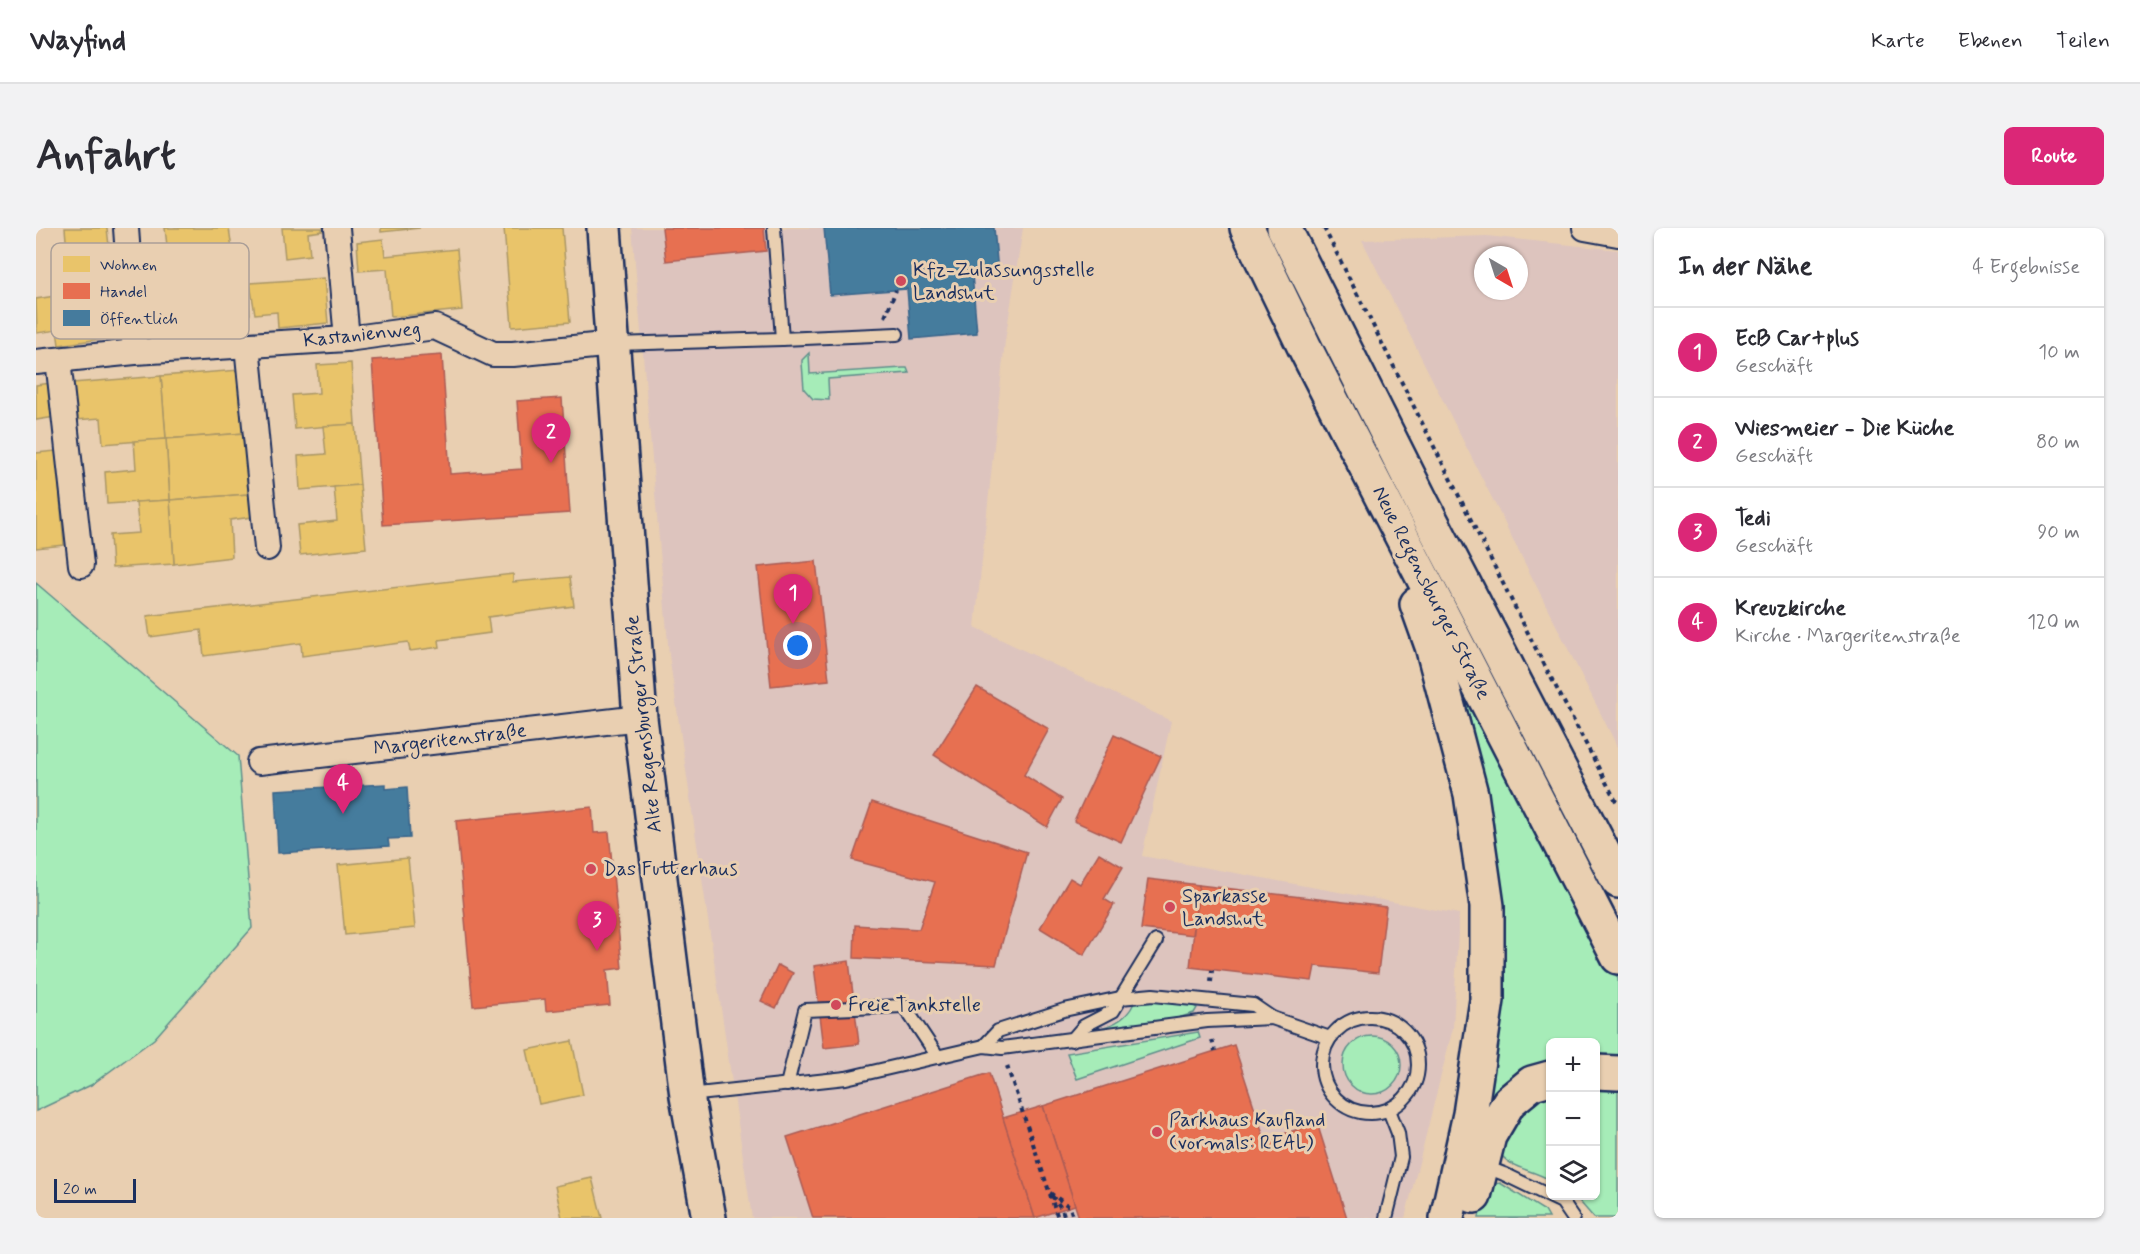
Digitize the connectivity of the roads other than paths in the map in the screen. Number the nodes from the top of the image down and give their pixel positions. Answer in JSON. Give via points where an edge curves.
{"nodes":[{"id":1,"x":126,"y":228,"type":"edge"},
{"id":2,"x":337,"y":228,"type":"edge"},
{"id":3,"x":604,"y":228,"type":"edge"},
{"id":4,"x":774,"y":228,"type":"edge"},
{"id":5,"x":1247,"y":228,"type":"edge"},
{"id":6,"x":1284,"y":228,"type":"edge"},
{"id":7,"x":1585,"y":228,"type":"edge"},
{"id":8,"x":1618,"y":234,"type":"edge"},
{"id":9,"x":127,"y":243,"type":"edge"},
{"id":10,"x":897,"y":334,"type":"dead end"},
{"id":11,"x":134,"y":339,"type":"edge"},
{"id":12,"x":347,"y":339,"type":"junction"},
{"id":13,"x":782,"y":339,"type":"junction"},
{"id":14,"x":614,"y":344,"type":"junction"},
{"id":15,"x":247,"y":345,"type":"junction"},
{"id":16,"x":135,"y":352,"type":"junction"},
{"id":17,"x":47,"y":361,"type":"edge"},
{"id":18,"x":1373,"y":481,"type":"junction"},
{"id":19,"x":267,"y":548,"type":"dead end"},
{"id":20,"x":81,"y":565,"type":"dead end"},
{"id":21,"x":640,"y":718,"type":"junction"},
{"id":22,"x":260,"y":762,"type":"dead end"},
{"id":23,"x":1618,"y":881,"type":"edge"},
{"id":24,"x":1156,"y":941,"type":"dead end"},
{"id":25,"x":1618,"y":957,"type":"edge"},
{"id":26,"x":1120,"y":998,"type":"junction"},
{"id":27,"x":1272,"y":1018,"type":"junction"},
{"id":28,"x":1330,"y":1038,"type":"junction"},
{"id":29,"x":1072,"y":1040,"type":"junction"},
{"id":30,"x":984,"y":1046,"type":"junction"},
{"id":31,"x":938,"y":1057,"type":"junction"},
{"id":32,"x":1600,"y":1071,"type":"edge"},
{"id":33,"x":1618,"y":1073,"type":"edge"},
{"id":34,"x":1546,"y":1079,"type":"edge"},
{"id":35,"x":787,"y":1085,"type":"junction"},
{"id":36,"x":687,"y":1096,"type":"junction"},
{"id":37,"x":1389,"y":1110,"type":"junction"},
{"id":38,"x":1481,"y":1165,"type":"junction"},
{"id":39,"x":709,"y":1218,"type":"edge"},
{"id":40,"x":1386,"y":1218,"type":"edge"},
{"id":41,"x":1447,"y":1218,"type":"edge"},
{"id":42,"x":1469,"y":1218,"type":"edge"},
{"id":43,"x":1574,"y":1218,"type":"edge"}],
"edges":[{"from":1,"to":9,"type":"street"},
{"from":2,"to":12,"type":"street"},
{"from":3,"to":14,"type":"main road","name":"Alte Regensburger Straße"},
{"from":4,"to":13,"type":"lane"},
{"from":5,"to":18,"type":"main road","name":"Neue Regensburger Straße"},
{"from":6,"to":23,"type":"main road","name":"Neue Regensburger Straße"},
{"from":7,"to":8,"type":"street"},
{"from":10,"to":13,"type":"lane"},
{"from":11,"to":16,"type":"street"},
{"from":12,"to":14,"type":"street","name":"Kastanienweg","via":[[435,327],[493,354]]},
{"from":12,"to":15,"type":"street","name":"Kastanienweg"},
{"from":13,"to":14,"type":"lane"},
{"from":14,"to":21,"type":"main road","name":"Alte Regensburger Straße"},
{"from":15,"to":16,"type":"street","name":"Kastanienweg"},
{"from":15,"to":19,"type":"street"},
{"from":16,"to":17,"type":"street","name":"Kastanienweg"},
{"from":17,"to":20,"type":"street","name":"Kastanienweg"},
{"from":18,"to":25,"type":"main road","name":"Neue Regensburger Straße"},
{"from":18,"to":41,"type":"main road","via":[[1432,646],[1471,794],[1487,906],[1487,1000],[1470,1114]]},
{"from":21,"to":22,"type":"street","name":"Margeritenstraße"},
{"from":21,"to":36,"type":"main road","name":"Alte Regensburger Straße"},
{"from":24,"to":26,"type":"lane"},
{"from":26,"to":27,"type":"lane","via":[[1153,996],[1253,1005]]},
{"from":26,"to":29,"type":"lane","via":[[1113,1011],[1084,1026]]},
{"from":26,"to":30,"type":"lane","via":[[1064,1010],[998,1031]]},
{"from":27,"to":28,"type":"lane"},
{"from":27,"to":29,"type":"lane","via":[[1207,1021]]},
{"from":28,"to":37,"type":"lane","via":[[1321,1062],[1330,1093],[1356,1112],[1373,1114]]},
{"from":28,"to":37,"type":"lane","via":[[1340,1027],[1368,1017],[1396,1025],[1407,1035],[1418,1062],[1416,1077],[1411,1090]]},
{"from":29,"to":30,"type":"lane","via":[[1002,1048]]},
{"from":30,"to":31,"type":"lane"},
{"from":31,"to":35,"type":"lane","via":[[846,1078]]},
{"from":31,"to":35,"type":"lane","via":[[904,1005],[805,1010]]},
{"from":32,"to":33,"type":"main road"},
{"from":34,"to":38,"type":"main road","via":[[1532,1083],[1509,1102],[1489,1136]]},
{"from":35,"to":36,"type":"lane"},
{"from":36,"to":39,"type":"main road","name":"Alte Regensburger Straße"},
{"from":37,"to":40,"type":"lane","via":[[1398,1133],[1401,1157]]},
{"from":38,"to":42,"type":"main road"},
{"from":38,"to":43,"type":"lane","via":[[1562,1202]]}]}
